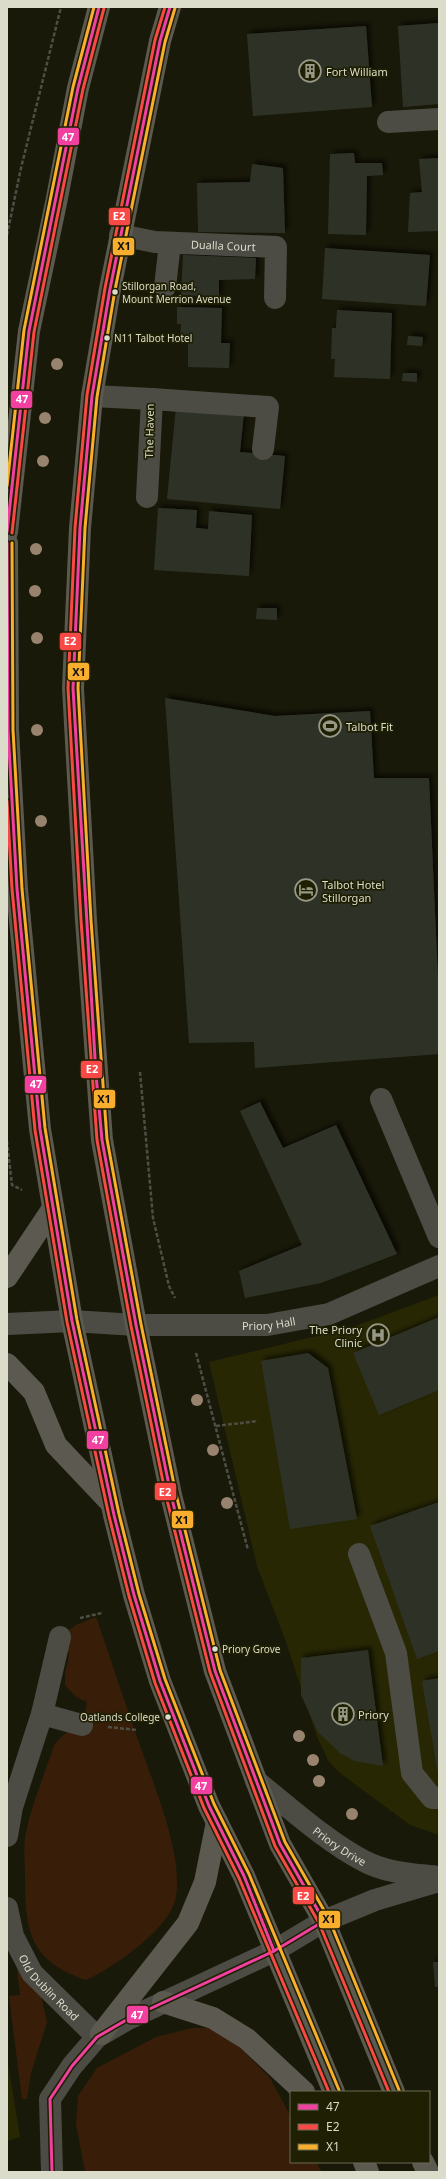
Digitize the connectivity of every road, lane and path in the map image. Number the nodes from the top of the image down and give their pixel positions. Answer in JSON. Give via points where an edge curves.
{"nodes":[{"id":1,"x":61,"y":7,"type":"edge"},
{"id":2,"x":99,"y":7,"type":"edge"},
{"id":3,"x":170,"y":7,"type":"edge"},
{"id":4,"x":439,"y":119,"type":"edge"},
{"id":5,"x":388,"y":122,"type":"dead end"},
{"id":6,"x":7,"y":234,"type":"edge"},
{"id":7,"x":120,"y":235,"type":"junction"},
{"id":8,"x":170,"y":243,"type":"junction"},
{"id":9,"x":165,"y":287,"type":"dead end"},
{"id":10,"x":275,"y":298,"type":"dead end"},
{"id":11,"x":92,"y":396,"type":"junction"},
{"id":12,"x":152,"y":399,"type":"junction"},
{"id":13,"x":263,"y":449,"type":"dead end"},
{"id":14,"x":11,"y":464,"type":"edge"},
{"id":15,"x":147,"y":497,"type":"dead end"},
{"id":16,"x":7,"y":532,"type":"edge"},
{"id":17,"x":7,"y":544,"type":"edge"},
{"id":18,"x":7,"y":576,"type":"edge"},
{"id":19,"x":381,"y":1099,"type":"dead end"},
{"id":20,"x":7,"y":1141,"type":"edge"},
{"id":21,"x":12,"y":1185,"type":"dead end"},
{"id":22,"x":53,"y":1208,"type":"junction"},
{"id":23,"x":439,"y":1237,"type":"edge"},
{"id":24,"x":439,"y":1266,"type":"edge"},
{"id":25,"x":7,"y":1277,"type":"edge"},
{"id":26,"x":72,"y":1321,"type":"junction"},
{"id":27,"x":7,"y":1324,"type":"edge"},
{"id":28,"x":136,"y":1325,"type":"junction"},
{"id":29,"x":7,"y":1364,"type":"edge"},
{"id":30,"x":258,"y":1421,"type":"dead end"},
{"id":31,"x":216,"y":1426,"type":"dead end"},
{"id":32,"x":110,"y":1502,"type":"junction"},
{"id":33,"x":359,"y":1554,"type":"dead end"},
{"id":34,"x":60,"y":1637,"type":"dead end"},
{"id":35,"x":42,"y":1714,"type":"junction"},
{"id":36,"x":82,"y":1724,"type":"dead end"},
{"id":37,"x":256,"y":1780,"type":"junction"},
{"id":38,"x":439,"y":1798,"type":"edge"},
{"id":39,"x":218,"y":1822,"type":"junction"},
{"id":40,"x":7,"y":1836,"type":"edge"},
{"id":41,"x":439,"y":1877,"type":"edge"},
{"id":42,"x":439,"y":1881,"type":"edge"},
{"id":43,"x":7,"y":1908,"type":"edge"},
{"id":44,"x":324,"y":1921,"type":"junction"},
{"id":45,"x":274,"y":1951,"type":"junction"},
{"id":46,"x":163,"y":2002,"type":"junction"},
{"id":47,"x":99,"y":2035,"type":"junction"},
{"id":48,"x":303,"y":2091,"type":"edge"},
{"id":49,"x":334,"y":2091,"type":"edge"},
{"id":50,"x":394,"y":2091,"type":"edge"},
{"id":51,"x":424,"y":2163,"type":"edge"},
{"id":52,"x":52,"y":2172,"type":"edge"},
{"id":53,"x":428,"y":2172,"type":"edge"}],
"edges":[{"from":1,"to":6,"type":"path"},
{"from":2,"to":14,"type":"highway","via":[[78,88],[29,331]]},
{"from":3,"to":7,"type":"highway","via":[[160,41]]},
{"from":4,"to":5,"type":"street"},
{"from":7,"to":8,"type":"street","name":"Dualla Court"},
{"from":7,"to":11,"type":"highway"},
{"from":8,"to":9,"type":"street"},
{"from":8,"to":10,"type":"street","name":"Dualla Court","via":[[276,247]]},
{"from":11,"to":12,"type":"street","name":"The Haven"},
{"from":11,"to":28,"type":"highway","via":[[80,528],[73,688],[102,1140]]},
{"from":12,"to":13,"type":"street","via":[[268,407]]},
{"from":12,"to":15,"type":"street","name":"The Haven"},
{"from":14,"to":16,"type":"highway"},
{"from":17,"to":18,"type":"highway"},
{"from":18,"to":22,"type":"highway","via":[[8,730],[17,889],[40,1129]]},
{"from":19,"to":23,"type":"street"},
{"from":20,"to":21,"type":"path"},
{"from":22,"to":25,"type":"highway"},
{"from":22,"to":26,"type":"highway"},
{"from":24,"to":28,"type":"street","name":"Priory Hall","via":[[329,1314],[267,1324]]},
{"from":26,"to":27,"type":"street","name":"Priory Hall"},
{"from":26,"to":28,"type":"street","name":"Priory Hall"},
{"from":26,"to":32,"type":"highway"},
{"from":28,"to":37,"type":"highway","via":[[171,1495],[215,1671]]},
{"from":29,"to":32,"type":"highway","via":[[34,1392],[56,1445]]},
{"from":30,"to":31,"type":"path"},
{"from":32,"to":39,"type":"highway","via":[[160,1681],[209,1806]]},
{"from":33,"to":38,"type":"street","via":[[396,1653],[412,1773],[432,1798]]},
{"from":34,"to":35,"type":"street"},
{"from":35,"to":36,"type":"street"},
{"from":35,"to":40,"type":"street","via":[[12,1807]]},
{"from":37,"to":41,"type":"street","name":"Priory Drive","via":[[317,1829],[364,1862],[399,1872]]},
{"from":37,"to":44,"type":"highway","via":[[280,1844]]},
{"from":39,"to":45,"type":"highway","via":[[244,1876]]},
{"from":39,"to":47,"type":"highway","via":[[205,1882],[188,1923]]},
{"from":42,"to":44,"type":"street","via":[[375,1900]]},
{"from":43,"to":47,"type":"street","name":"Old Dublin Road","via":[[13,1936],[32,1973]]},
{"from":44,"to":45,"type":"street"},
{"from":44,"to":50,"type":"highway"},
{"from":45,"to":46,"type":"street"},
{"from":45,"to":49,"type":"highway"},
{"from":46,"to":47,"type":"street"},
{"from":46,"to":48,"type":"highway","via":[[213,2018],[247,2039]]},
{"from":47,"to":52,"type":"street","via":[[72,2066],[50,2099]]},
{"from":51,"to":53,"type":"highway"}]}
